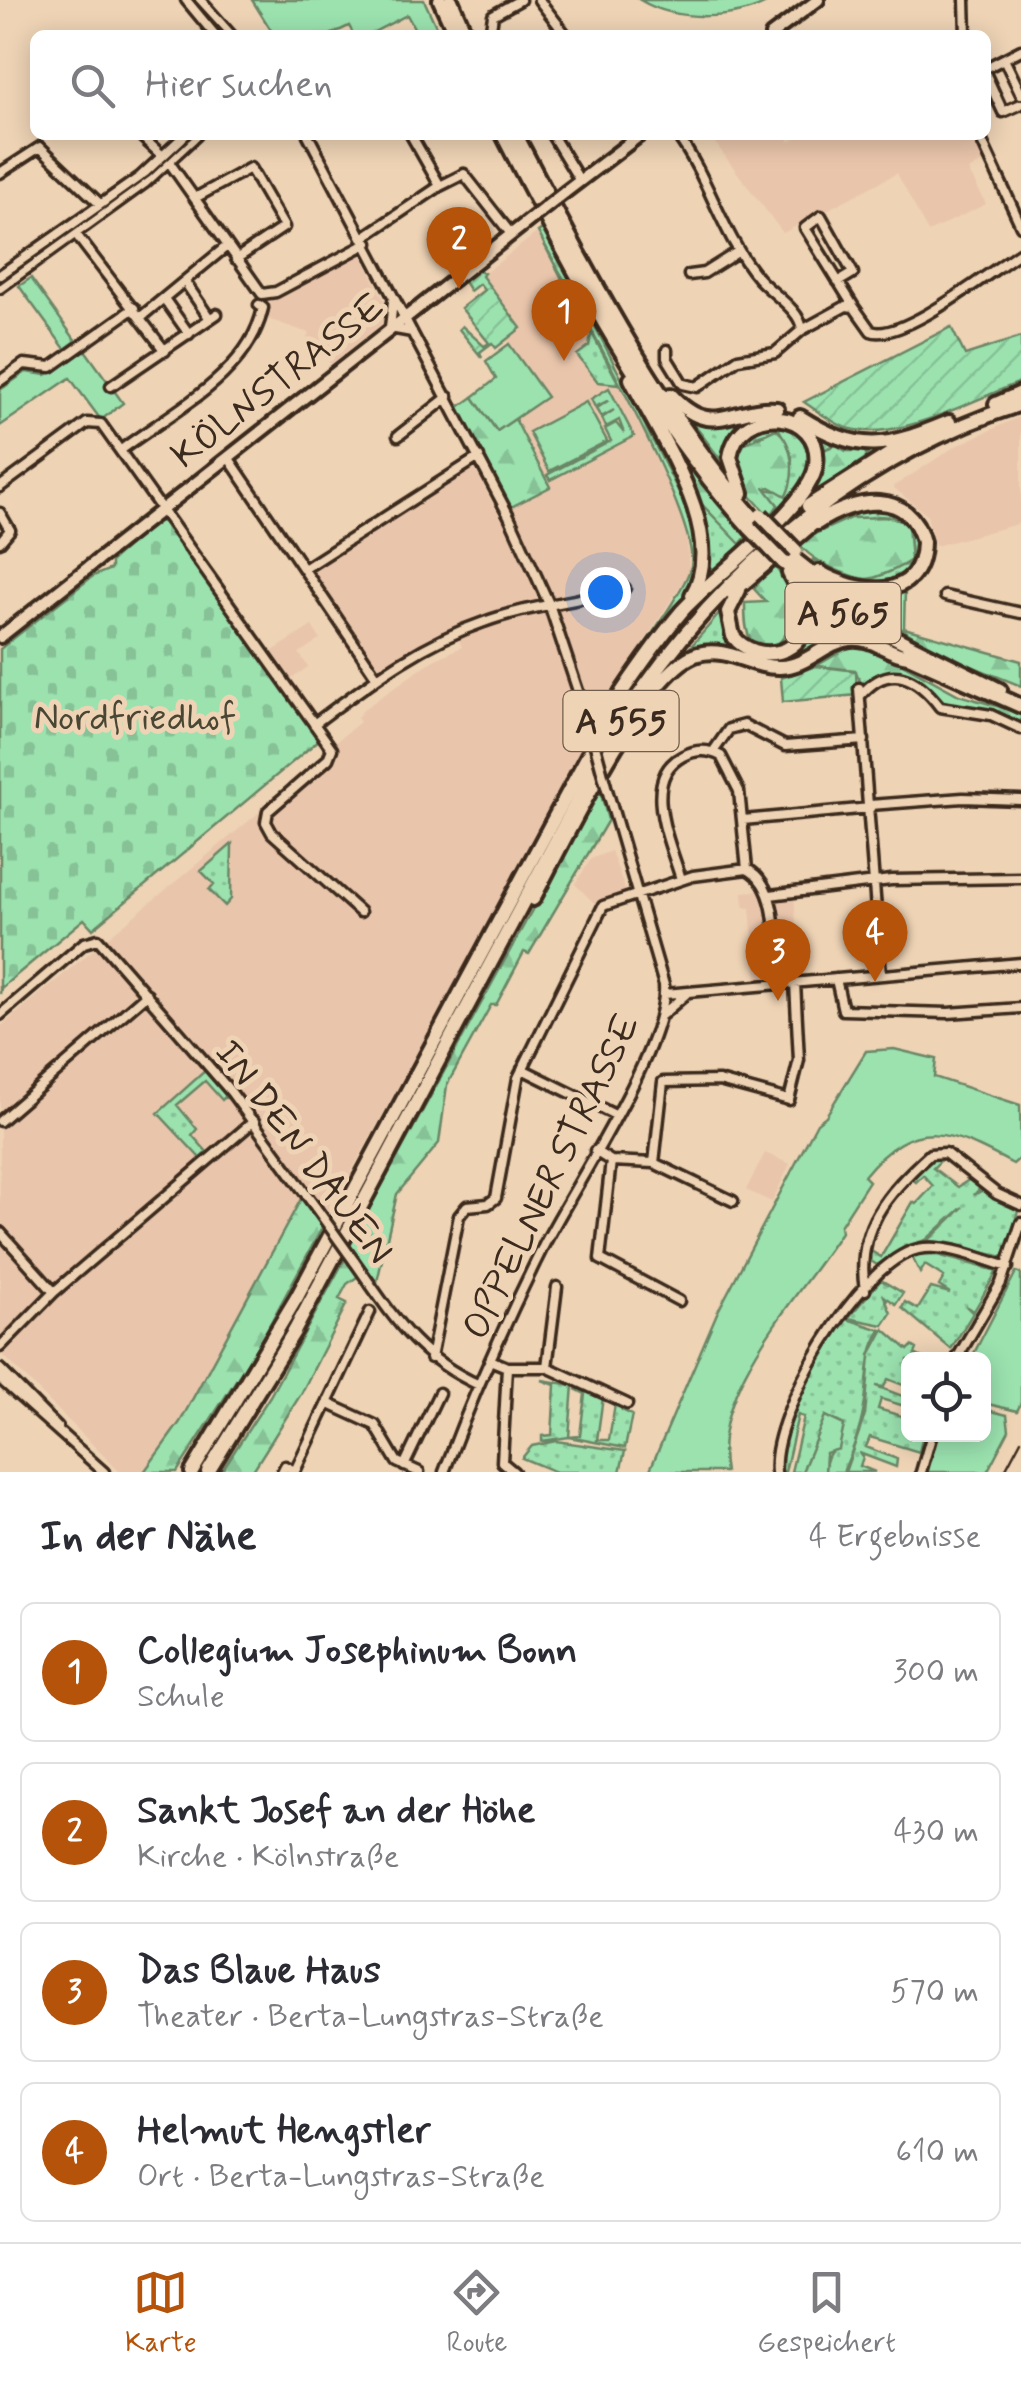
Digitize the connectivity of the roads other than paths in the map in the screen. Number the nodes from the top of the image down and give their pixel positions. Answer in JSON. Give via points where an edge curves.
{"nodes":[{"id":1,"x":186,"y":0,"type":"edge"},
{"id":2,"x":200,"y":0,"type":"edge"},
{"id":3,"x":440,"y":0,"type":"edge"},
{"id":4,"x":450,"y":0,"type":"edge"},
{"id":5,"x":520,"y":0,"type":"edge"},
{"id":6,"x":539,"y":0,"type":"edge"},
{"id":7,"x":818,"y":0,"type":"edge"},
{"id":8,"x":966,"y":0,"type":"edge"},
{"id":9,"x":211,"y":30,"type":"edge"},
{"id":10,"x":227,"y":30,"type":"edge"},
{"id":11,"x":454,"y":30,"type":"edge"},
{"id":12,"x":464,"y":30,"type":"edge"},
{"id":13,"x":491,"y":30,"type":"edge"},
{"id":14,"x":562,"y":30,"type":"edge"},
{"id":15,"x":778,"y":30,"type":"edge"},
{"id":16,"x":966,"y":30,"type":"edge"},
{"id":17,"x":1021,"y":50,"type":"edge"},
{"id":18,"x":1004,"y":59,"type":"junction"},
{"id":19,"x":991,"y":68,"type":"edge"},
{"id":20,"x":991,"y":84,"type":"edge"},
{"id":21,"x":1021,"y":94,"type":"edge"},
{"id":22,"x":1021,"y":104,"type":"edge"},
{"id":23,"x":145,"y":140,"type":"edge"},
{"id":24,"x":181,"y":140,"type":"edge"},
{"id":25,"x":191,"y":140,"type":"edge"},
{"id":26,"x":311,"y":140,"type":"edge"},
{"id":27,"x":415,"y":140,"type":"edge"},
{"id":28,"x":506,"y":140,"type":"edge"},
{"id":29,"x":519,"y":140,"type":"edge"},
{"id":30,"x":555,"y":140,"type":"edge"},
{"id":31,"x":633,"y":140,"type":"edge"},
{"id":32,"x":680,"y":140,"type":"edge"},
{"id":33,"x":981,"y":140,"type":"edge"},
{"id":34,"x":166,"y":160,"type":"junction"},
{"id":35,"x":0,"y":173,"type":"edge"},
{"id":36,"x":580,"y":181,"type":"junction"},
{"id":37,"x":440,"y":186,"type":"junction"},
{"id":38,"x":194,"y":198,"type":"junction"},
{"id":39,"x":101,"y":205,"type":"junction"},
{"id":40,"x":1021,"y":226,"type":"edge"},
{"id":41,"x":567,"y":231,"type":"junction"},
{"id":42,"x":76,"y":233,"type":"junction"},
{"id":43,"x":511,"y":234,"type":"junction"},
{"id":44,"x":366,"y":240,"type":"junction"},
{"id":45,"x":227,"y":246,"type":"junction"},
{"id":46,"x":738,"y":252,"type":"junction"},
{"id":47,"x":1021,"y":252,"type":"edge"},
{"id":48,"x":236,"y":259,"type":"junction"},
{"id":49,"x":689,"y":274,"type":"dead end"},
{"id":50,"x":0,"y":275,"type":"edge"},
{"id":51,"x":185,"y":282,"type":"junction"},
{"id":52,"x":838,"y":282,"type":"junction"},
{"id":53,"x":0,"y":288,"type":"edge"},
{"id":54,"x":395,"y":298,"type":"junction"},
{"id":55,"x":164,"y":300,"type":"junction"},
{"id":56,"x":259,"y":305,"type":"dead end"},
{"id":57,"x":420,"y":305,"type":"junction"},
{"id":58,"x":854,"y":307,"type":"junction"},
{"id":59,"x":134,"y":308,"type":"junction"},
{"id":60,"x":142,"y":316,"type":"junction"},
{"id":61,"x":404,"y":316,"type":"junction"},
{"id":62,"x":605,"y":323,"type":"junction"},
{"id":63,"x":390,"y":328,"type":"junction"},
{"id":64,"x":802,"y":330,"type":"junction"},
{"id":65,"x":412,"y":332,"type":"junction"},
{"id":66,"x":189,"y":334,"type":"junction"},
{"id":67,"x":667,"y":350,"type":"dead end"},
{"id":68,"x":165,"y":352,"type":"junction"},
{"id":69,"x":0,"y":381,"type":"edge"},
{"id":70,"x":112,"y":386,"type":"dead end"},
{"id":71,"x":1021,"y":393,"type":"edge"},
{"id":72,"x":448,"y":396,"type":"junction"},
{"id":73,"x":670,"y":396,"type":"junction"},
{"id":74,"x":1021,"y":406,"type":"edge"},
{"id":75,"x":973,"y":420,"type":"junction"},
{"id":76,"x":924,"y":432,"type":"junction"},
{"id":77,"x":954,"y":435,"type":"junction"},
{"id":78,"x":398,"y":436,"type":"dead end"},
{"id":79,"x":120,"y":450,"type":"junction"},
{"id":80,"x":228,"y":457,"type":"junction"},
{"id":81,"x":479,"y":457,"type":"junction"},
{"id":82,"x":0,"y":488,"type":"edge"},
{"id":83,"x":742,"y":492,"type":"junction"},
{"id":84,"x":161,"y":510,"type":"junction"},
{"id":85,"x":0,"y":514,"type":"edge"},
{"id":86,"x":756,"y":522,"type":"junction"},
{"id":87,"x":806,"y":529,"type":"junction"},
{"id":88,"x":0,"y":542,"type":"edge"},
{"id":89,"x":790,"y":556,"type":"junction"},
{"id":90,"x":304,"y":569,"type":"junction"},
{"id":91,"x":819,"y":572,"type":"junction"},
{"id":92,"x":746,"y":581,"type":"junction"},
{"id":93,"x":625,"y":588,"type":"dead end"},
{"id":94,"x":945,"y":596,"type":"dead end"},
{"id":95,"x":550,"y":604,"type":"junction"},
{"id":96,"x":683,"y":610,"type":"junction"},
{"id":97,"x":1021,"y":613,"type":"edge"},
{"id":98,"x":0,"y":637,"type":"edge"},
{"id":99,"x":924,"y":655,"type":"junction"},
{"id":100,"x":908,"y":656,"type":"junction"},
{"id":101,"x":376,"y":676,"type":"junction"},
{"id":102,"x":1021,"y":698,"type":"edge"},
{"id":103,"x":1021,"y":706,"type":"edge"},
{"id":104,"x":314,"y":724,"type":"junction"},
{"id":105,"x":1021,"y":729,"type":"edge"},
{"id":106,"x":864,"y":740,"type":"junction"},
{"id":107,"x":713,"y":752,"type":"junction"},
{"id":108,"x":581,"y":772,"type":"junction"},
{"id":109,"x":1021,"y":800,"type":"edge"},
{"id":110,"x":870,"y":806,"type":"junction"},
{"id":111,"x":742,"y":820,"type":"junction"},
{"id":112,"x":747,"y":868,"type":"junction"},
{"id":113,"x":1021,"y":878,"type":"edge"},
{"id":114,"x":681,"y":879,"type":"junction"},
{"id":115,"x":872,"y":886,"type":"junction"},
{"id":116,"x":635,"y":892,"type":"junction"},
{"id":117,"x":770,"y":896,"type":"junction"},
{"id":118,"x":523,"y":901,"type":"junction"},
{"id":119,"x":360,"y":912,"type":"dead end"},
{"id":120,"x":1021,"y":962,"type":"edge"},
{"id":121,"x":881,"y":975,"type":"junction"},
{"id":122,"x":662,"y":978,"type":"junction"},
{"id":123,"x":836,"y":979,"type":"junction"},
{"id":124,"x":795,"y":982,"type":"junction"},
{"id":125,"x":777,"y":984,"type":"junction"},
{"id":126,"x":689,"y":992,"type":"junction"},
{"id":127,"x":147,"y":994,"type":"junction"},
{"id":128,"x":665,"y":994,"type":"junction"},
{"id":129,"x":1021,"y":1008,"type":"edge"},
{"id":130,"x":0,"y":1015,"type":"edge"},
{"id":131,"x":660,"y":1018,"type":"junction"},
{"id":132,"x":522,"y":1069,"type":"junction"},
{"id":133,"x":425,"y":1088,"type":"junction"},
{"id":134,"x":614,"y":1116,"type":"junction"},
{"id":135,"x":0,"y":1121,"type":"edge"},
{"id":136,"x":254,"y":1121,"type":"junction"},
{"id":137,"x":595,"y":1151,"type":"junction"},
{"id":138,"x":611,"y":1161,"type":"junction"},
{"id":139,"x":654,"y":1163,"type":"junction"},
{"id":140,"x":732,"y":1201,"type":"dead end"},
{"id":141,"x":1021,"y":1205,"type":"edge"},
{"id":142,"x":1021,"y":1223,"type":"edge"},
{"id":143,"x":0,"y":1232,"type":"edge"},
{"id":144,"x":1008,"y":1267,"type":"junction"},
{"id":145,"x":556,"y":1287,"type":"dead end"},
{"id":146,"x":865,"y":1290,"type":"junction"},
{"id":147,"x":54,"y":1292,"type":"junction"},
{"id":148,"x":678,"y":1301,"type":"dead end"},
{"id":149,"x":370,"y":1312,"type":"dead end"},
{"id":150,"x":0,"y":1344,"type":"edge"},
{"id":151,"x":960,"y":1352,"type":"edge"},
{"id":152,"x":430,"y":1358,"type":"junction"},
{"id":153,"x":490,"y":1360,"type":"junction"},
{"id":154,"x":507,"y":1366,"type":"junction"},
{"id":155,"x":547,"y":1367,"type":"junction"},
{"id":156,"x":0,"y":1368,"type":"edge"},
{"id":157,"x":0,"y":1378,"type":"edge"},
{"id":158,"x":479,"y":1385,"type":"junction"},
{"id":159,"x":439,"y":1393,"type":"dead end"},
{"id":160,"x":628,"y":1404,"type":"dead end"},
{"id":161,"x":331,"y":1405,"type":"junction"},
{"id":162,"x":64,"y":1436,"type":"junction"},
{"id":163,"x":930,"y":1442,"type":"edge"},
{"id":164,"x":404,"y":1466,"type":"junction"},
{"id":165,"x":284,"y":1469,"type":"edge"},
{"id":166,"x":104,"y":1472,"type":"edge"},
{"id":167,"x":192,"y":1472,"type":"edge"},
{"id":168,"x":208,"y":1472,"type":"edge"},
{"id":169,"x":419,"y":1472,"type":"edge"},
{"id":170,"x":444,"y":1472,"type":"edge"},
{"id":171,"x":514,"y":1472,"type":"edge"},
{"id":172,"x":776,"y":1472,"type":"edge"},
{"id":173,"x":921,"y":1472,"type":"edge"}],
"edges":[{"from":1,"to":9,"type":"street"},
{"from":2,"to":10,"type":"street"},
{"from":3,"to":11,"type":"highway"},
{"from":4,"to":12,"type":"highway"},
{"from":5,"to":13,"type":"street","via":[[493,15]]},
{"from":6,"to":14,"type":"street"},
{"from":7,"to":15,"type":"main road"},
{"from":8,"to":16,"type":"street"},
{"from":17,"to":18,"type":"street"},
{"from":18,"to":19,"type":"street"},
{"from":18,"to":21,"type":"street"},
{"from":20,"to":22,"type":"street","via":[[1003,112]]},
{"from":23,"to":34,"type":"street"},
{"from":24,"to":34,"type":"street"},
{"from":25,"to":34,"type":"street"},
{"from":26,"to":44,"type":"street","name":"OPPELNER STRASSE"},
{"from":27,"to":37,"type":"street"},
{"from":28,"to":62,"type":"highway","number":"A 565"},
{"from":29,"to":41,"type":"highway","number":"A 565"},
{"from":30,"to":36,"type":"street"},
{"from":31,"to":36,"type":"main road","name":"KÖLNSTRASSE"},
{"from":32,"to":46,"type":"street"},
{"from":33,"to":40,"type":"street"},
{"from":34,"to":38,"type":"street"},
{"from":34,"to":39,"type":"street"},
{"from":34,"to":42,"type":"street"},
{"from":35,"to":39,"type":"street","via":[[40,147]]},
{"from":36,"to":43,"type":"main road","name":"KÖLNSTRASSE","bridge":true},
{"from":37,"to":43,"type":"street","via":[[464,174]]},
{"from":37,"to":44,"type":"street"},
{"from":38,"to":45,"type":"street"},
{"from":38,"to":48,"type":"street","via":[[250,168],[284,227]]},
{"from":39,"to":50,"type":"street"},
{"from":41,"to":73,"type":"highway"},
{"from":41,"to":86,"type":"highway","number":"A 565","via":[[669,408]]},
{"from":42,"to":53,"type":"street"},
{"from":42,"to":59,"type":"street"},
{"from":43,"to":57,"type":"main road","name":"KÖLNSTRASSE"},
{"from":44,"to":48,"type":"street","via":[[265,295]]},
{"from":44,"to":54,"type":"street","name":"OPPELNER STRASSE"},
{"from":45,"to":48,"type":"street"},
{"from":45,"to":51,"type":"street"},
{"from":46,"to":49,"type":"street","via":[[704,273]]},
{"from":46,"to":64,"type":"street","via":[[801,320]]},
{"from":47,"to":58,"type":"street","via":[[888,332],[870,331]]},
{"from":51,"to":55,"type":"street"},
{"from":51,"to":66,"type":"street","via":[[213,317]]},
{"from":52,"to":52,"type":"street","via":[[805,228],[821,216],[853,273]]},
{"from":52,"to":58,"type":"street"},
{"from":54,"to":57,"type":"street"},
{"from":54,"to":61,"type":"street","name":"OPPELNER STRASSE"},
{"from":54,"to":63,"type":"street"},
{"from":55,"to":60,"type":"street"},
{"from":55,"to":66,"type":"street"},
{"from":56,"to":79,"type":"street","via":[[258,324],[239,359]]},
{"from":57,"to":61,"type":"main road","name":"KÖLNSTRASSE"},
{"from":58,"to":64,"type":"street"},
{"from":59,"to":60,"type":"street"},
{"from":59,"to":69,"type":"street","via":[[51,366],[24,364]]},
{"from":60,"to":68,"type":"street"},
{"from":61,"to":63,"type":"main road","name":"KÖLNSTRASSE"},
{"from":61,"to":65,"type":"street","name":"OPPELNER STRASSE"},
{"from":62,"to":86,"type":"highway","number":"A 565","via":[[690,454]]},
{"from":62,"to":96,"type":"highway","via":[[702,528],[703,573]]},
{"from":63,"to":65,"type":"street"},
{"from":63,"to":80,"type":"main road","name":"KÖLNSTRASSE"},
{"from":64,"to":67,"type":"street","via":[[775,353],[738,359],[697,387],[683,384]]},
{"from":65,"to":72,"type":"street","name":"OPPELNER STRASSE"},
{"from":66,"to":68,"type":"street"},
{"from":68,"to":70,"type":"street"},
{"from":71,"to":76,"type":"highway","number":"A 555"},
{"from":72,"to":78,"type":"street"},
{"from":72,"to":81,"type":"street","name":"OPPELNER STRASSE"},
{"from":73,"to":76,"type":"highway","via":[[706,420],[784,410],[856,445]]},
{"from":73,"to":83,"type":"highway"},
{"from":74,"to":75,"type":"highway","number":"A 555"},
{"from":74,"to":77,"type":"street"},
{"from":75,"to":77,"type":"highway"},
{"from":75,"to":118,"type":"highway","number":"A 555","via":[[815,510],[712,600],[627,711]]},
{"from":76,"to":108,"type":"highway","number":"A 555","via":[[822,496],[745,558],[654,657]]},
{"from":77,"to":87,"type":"highway"},
{"from":79,"to":82,"type":"street","via":[[101,424],[88,424]]},
{"from":79,"to":84,"type":"street"},
{"from":80,"to":84,"type":"main road","name":"KÖLNSTRASSE"},
{"from":80,"to":90,"type":"street"},
{"from":81,"to":90,"type":"street"},
{"from":81,"to":95,"type":"street","name":"OPPELNER STRASSE"},
{"from":83,"to":86,"type":"highway"},
{"from":83,"to":96,"type":"highway","via":[[730,457],[744,428],[777,416],[808,433],[817,460],[804,493]]},
{"from":84,"to":98,"type":"main road","name":"KÖLNSTRASSE"},
{"from":84,"to":104,"type":"street"},
{"from":85,"to":88,"type":"street","via":[[10,527]]},
{"from":86,"to":89,"type":"highway","number":"A 565","bridge":true},
{"from":87,"to":91,"type":"highway","via":[[840,510],[874,502],[902,508],[920,530],[918,566],[895,587],[851,589]]},
{"from":87,"to":92,"type":"highway"},
{"from":89,"to":91,"type":"highway"},
{"from":89,"to":92,"type":"highway","via":[[806,613],[802,633],[786,650],[757,654],[733,636],[730,604]]},
{"from":89,"to":99,"type":"highway","number":"A 565","via":[[854,610]]},
{"from":89,"to":100,"type":"highway","number":"A 565","via":[[836,608]]},
{"from":90,"to":101,"type":"street"},
{"from":91,"to":99,"type":"highway"},
{"from":92,"to":118,"type":"highway","via":[[644,699]]},
{"from":93,"to":95,"type":"street"},
{"from":94,"to":97,"type":"street"},
{"from":95,"to":101,"type":"street","via":[[462,630]]},
{"from":95,"to":116,"type":"street","name":"OPPELNER STRASSE","bridge":true},
{"from":96,"to":108,"type":"highway","via":[[622,692]]},
{"from":99,"to":102,"type":"highway","number":"A 565"},
{"from":100,"to":103,"type":"highway","number":"A 565"},
{"from":100,"to":133,"type":"highway","via":[[850,638],[792,666],[710,652],[674,666],[600,775]]},
{"from":101,"to":104,"type":"street"},
{"from":104,"to":119,"type":"street","via":[[332,756],[273,806],[266,822]]},
{"from":105,"to":106,"type":"street","via":[[991,715],[940,707],[910,677],[883,679],[860,692]]},
{"from":106,"to":107,"type":"street","via":[[785,746],[744,725],[728,730]]},
{"from":106,"to":110,"type":"street"},
{"from":107,"to":111,"type":"street","via":[[734,776]]},
{"from":107,"to":114,"type":"street","via":[[684,755],[663,779],[664,819]]},
{"from":108,"to":167,"type":"highway","number":"A 555","via":[[252,1378]]},
{"from":109,"to":110,"type":"street"},
{"from":110,"to":111,"type":"street"},
{"from":110,"to":115,"type":"street"},
{"from":111,"to":112,"type":"street"},
{"from":112,"to":114,"type":"street"},
{"from":112,"to":117,"type":"street"},
{"from":113,"to":115,"type":"street"},
{"from":114,"to":116,"type":"street"},
{"from":115,"to":117,"type":"street"},
{"from":115,"to":121,"type":"street"},
{"from":116,"to":122,"type":"street","name":"OPPELNER STRASSE"},
{"from":116,"to":132,"type":"street","via":[[600,910]]},
{"from":117,"to":125,"type":"street"},
{"from":118,"to":133,"type":"highway","number":"A 555"},
{"from":120,"to":121,"type":"street"},
{"from":121,"to":123,"type":"street"},
{"from":122,"to":126,"type":"street"},
{"from":122,"to":128,"type":"street","name":"OPPELNER STRASSE"},
{"from":123,"to":124,"type":"street"},
{"from":123,"to":129,"type":"street","via":[[843,1010]]},
{"from":124,"to":125,"type":"street"},
{"from":124,"to":139,"type":"street","via":[[799,1060],[789,1100],[719,1081],[663,1082]]},
{"from":125,"to":126,"type":"street"},
{"from":126,"to":128,"type":"street"},
{"from":126,"to":131,"type":"street"},
{"from":127,"to":130,"type":"street","name":"IN DEN DAUEN","via":[[96,938]]},
{"from":127,"to":135,"type":"street"},
{"from":127,"to":136,"type":"street","name":"IN DEN DAUEN"},
{"from":128,"to":131,"type":"street","name":"OPPELNER STRASSE"},
{"from":131,"to":134,"type":"street","name":"OPPELNER STRASSE"},
{"from":132,"to":134,"type":"street"},
{"from":132,"to":152,"type":"street","via":[[496,1198],[467,1206],[458,1216]]},
{"from":133,"to":168,"type":"highway","number":"A 555","via":[[265,1382]]},
{"from":134,"to":137,"type":"street","name":"OPPELNER STRASSE"},
{"from":136,"to":147,"type":"street"},
{"from":136,"to":152,"type":"street","name":"IN DEN DAUEN","bridge":true},
{"from":137,"to":138,"type":"street"},
{"from":137,"to":153,"type":"street","name":"OPPELNER STRASSE"},
{"from":138,"to":139,"type":"street"},
{"from":138,"to":148,"type":"street","via":[[600,1259]]},
{"from":139,"to":140,"type":"street"},
{"from":141,"to":146,"type":"street","via":[[945,1153],[930,1154],[893,1192],[868,1234],[861,1254]]},
{"from":142,"to":144,"type":"street"},
{"from":143,"to":147,"type":"street"},
{"from":144,"to":146,"type":"street","via":[[917,1249],[892,1262]]},
{"from":144,"to":151,"type":"street"},
{"from":145,"to":155,"type":"street"},
{"from":146,"to":172,"type":"street","via":[[823,1345],[785,1414]]},
{"from":147,"to":150,"type":"street"},
{"from":149,"to":161,"type":"street"},
{"from":152,"to":158,"type":"street","name":"IN DEN DAUEN"},
{"from":153,"to":154,"type":"street"},
{"from":153,"to":158,"type":"street","name":"OPPELNER STRASSE"},
{"from":154,"to":155,"type":"street"},
{"from":154,"to":171,"type":"street","via":[[502,1462]]},
{"from":155,"to":160,"type":"street"},
{"from":156,"to":162,"type":"street"},
{"from":157,"to":162,"type":"street"},
{"from":158,"to":170,"type":"street","name":"OPPELNER STRASSE"},
{"from":159,"to":164,"type":"street"},
{"from":161,"to":164,"type":"street","via":[[380,1428]]},
{"from":161,"to":165,"type":"street","via":[[295,1471]]},
{"from":162,"to":166,"type":"street"},
{"from":163,"to":173,"type":"street"},
{"from":164,"to":169,"type":"street"}]}
